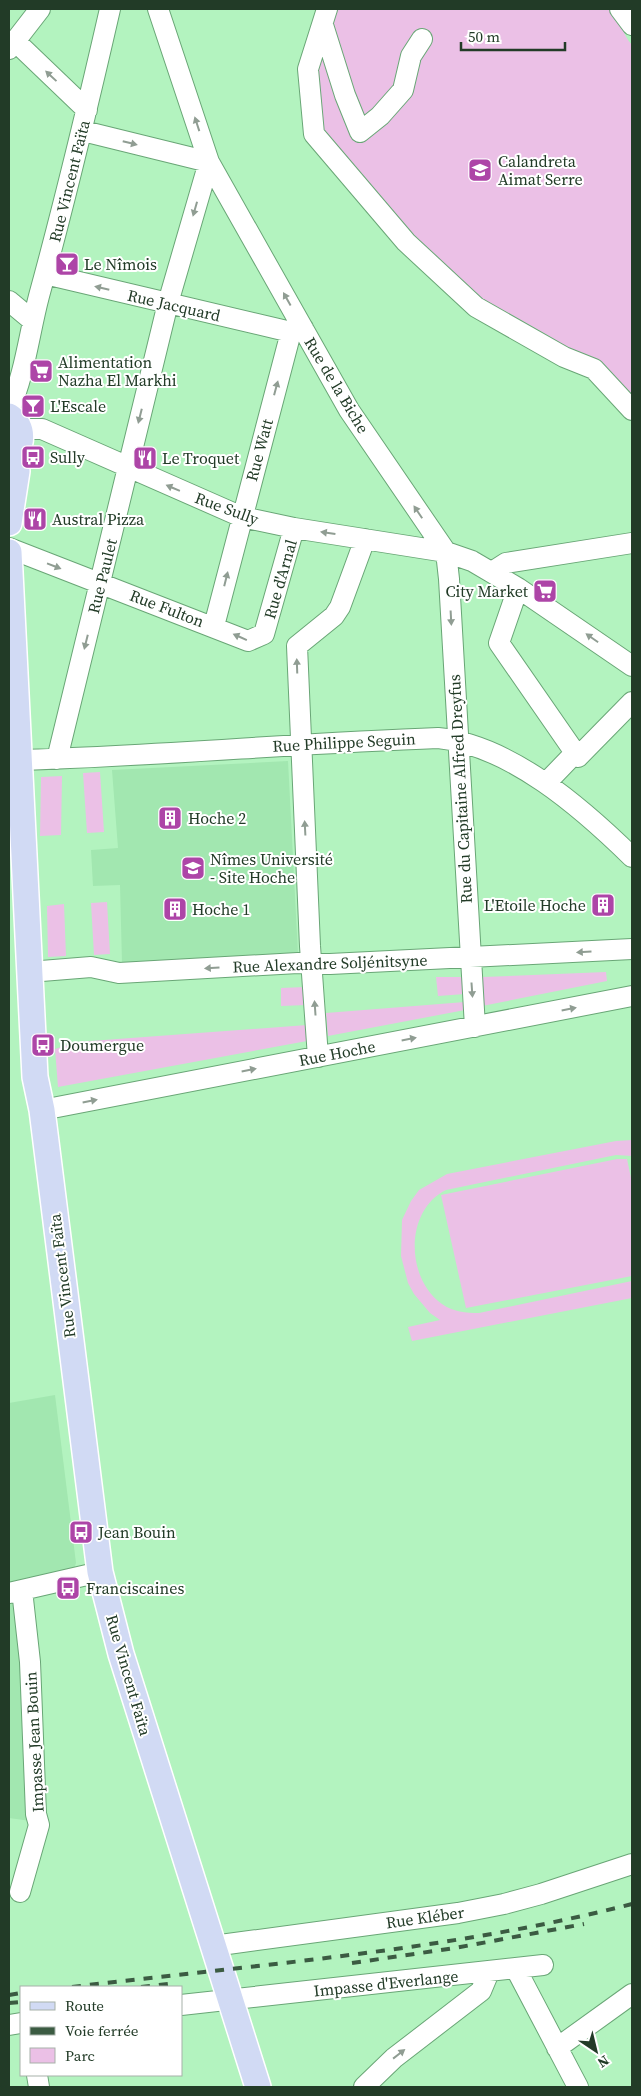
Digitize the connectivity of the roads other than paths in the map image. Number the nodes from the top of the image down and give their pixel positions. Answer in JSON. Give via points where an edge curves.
{"nodes":[{"id":1,"x":40,"y":9,"type":"edge"},
{"id":2,"x":110,"y":9,"type":"edge"},
{"id":3,"x":158,"y":9,"type":"edge"},
{"id":4,"x":620,"y":9,"type":"edge"},
{"id":5,"x":325,"y":17,"type":"edge"},
{"id":6,"x":632,"y":25,"type":"edge"},
{"id":7,"x":422,"y":39,"type":"dead end"},
{"id":8,"x":12,"y":46,"type":"edge"},
{"id":9,"x":87,"y":110,"type":"junction"},
{"id":10,"x":83,"y":131,"type":"junction"},
{"id":11,"x":209,"y":162,"type":"junction"},
{"id":12,"x":45,"y":274,"type":"junction"},
{"id":13,"x":9,"y":301,"type":"edge"},
{"id":14,"x":168,"y":304,"type":"junction"},
{"id":15,"x":33,"y":321,"type":"junction"},
{"id":16,"x":297,"y":330,"type":"junction"},
{"id":17,"x":632,"y":410,"type":"edge"},
{"id":18,"x":12,"y":418,"type":"edge"},
{"id":19,"x":11,"y":457,"type":"edge"},
{"id":20,"x":128,"y":468,"type":"junction"},
{"id":21,"x":242,"y":517,"type":"junction"},
{"id":22,"x":9,"y":523,"type":"edge"},
{"id":23,"x":294,"y":528,"type":"junction"},
{"id":24,"x":365,"y":539,"type":"junction"},
{"id":25,"x":632,"y":543,"type":"edge"},
{"id":26,"x":9,"y":550,"type":"edge"},
{"id":27,"x":446,"y":552,"type":"junction"},
{"id":28,"x":492,"y":572,"type":"junction"},
{"id":29,"x":101,"y":583,"type":"junction"},
{"id":30,"x":518,"y":588,"type":"junction"},
{"id":31,"x":11,"y":623,"type":"edge"},
{"id":32,"x":214,"y":626,"type":"junction"},
{"id":33,"x":632,"y":666,"type":"edge"},
{"id":34,"x":632,"y":702,"type":"edge"},
{"id":35,"x":457,"y":740,"type":"junction"},
{"id":36,"x":300,"y":743,"type":"junction"},
{"id":37,"x":575,"y":753,"type":"junction"},
{"id":38,"x":57,"y":759,"type":"junction"},
{"id":39,"x":19,"y":760,"type":"junction"},
{"id":40,"x":546,"y":783,"type":"junction"},
{"id":41,"x":632,"y":857,"type":"edge"},
{"id":42,"x":17,"y":886,"type":"edge"},
{"id":43,"x":632,"y":949,"type":"edge"},
{"id":44,"x":470,"y":958,"type":"junction"},
{"id":45,"x":312,"y":964,"type":"junction"},
{"id":46,"x":29,"y":972,"type":"junction"},
{"id":47,"x":632,"y":996,"type":"edge"},
{"id":48,"x":474,"y":1027,"type":"junction"},
{"id":49,"x":318,"y":1057,"type":"junction"},
{"id":50,"x":42,"y":1110,"type":"junction"},
{"id":51,"x":100,"y":1572,"type":"junction"},
{"id":52,"x":15,"y":1592,"type":"edge"},
{"id":53,"x":632,"y":1864,"type":"edge"},
{"id":54,"x":20,"y":1892,"type":"dead end"},
{"id":55,"x":213,"y":1946,"type":"junction"},
{"id":56,"x":543,"y":1965,"type":"dead end"},
{"id":57,"x":516,"y":1969,"type":"junction"},
{"id":58,"x":489,"y":1972,"type":"junction"},
{"id":59,"x":227,"y":1991,"type":"junction"},
{"id":60,"x":632,"y":1994,"type":"edge"},
{"id":61,"x":182,"y":2005,"type":"edge"},
{"id":62,"x":557,"y":2048,"type":"junction"},
{"id":63,"x":258,"y":2087,"type":"edge"},
{"id":64,"x":364,"y":2087,"type":"edge"},
{"id":65,"x":578,"y":2087,"type":"edge"}],
"edges":[{"from":1,"to":8,"type":"street"},
{"from":2,"to":9,"type":"street","name":"Rue Vincent Faïta"},
{"from":11,"to":3,"type":"street","name":"Rue de la Biche","one_way":true},
{"from":4,"to":6,"type":"street"},
{"from":5,"to":7,"type":"street","via":[[345,95],[360,132],[380,116],[403,90],[411,56]]},
{"from":5,"to":17,"type":"street","via":[[308,69],[310,106],[314,134],[333,159],[406,242],[476,307],[564,357],[594,369]]},
{"from":9,"to":8,"type":"street","one_way":true},
{"from":9,"to":10,"type":"street","name":"Rue Vincent Faïta"},
{"from":10,"to":11,"type":"street","one_way":true},
{"from":10,"to":12,"type":"street","name":"Rue Vincent Faïta"},
{"from":11,"to":14,"type":"street","name":"Rue Paulet","one_way":true},
{"from":16,"to":11,"type":"street","name":"Rue de la Biche","one_way":true},
{"from":14,"to":12,"type":"street","name":"Rue Jacquard","one_way":true},
{"from":12,"to":15,"type":"street","name":"Rue Vincent Faïta"},
{"from":13,"to":15,"type":"street"},
{"from":14,"to":16,"type":"street","name":"Rue Jacquard"},
{"from":14,"to":20,"type":"street","name":"Rue Paulet","one_way":true},
{"from":15,"to":18,"type":"street","name":"Rue Vincent Faïta"},
{"from":21,"to":16,"type":"street","name":"Rue Watt","one_way":true},
{"from":27,"to":16,"type":"street","name":"Rue de la Biche","one_way":true},
{"from":18,"to":19,"type":"main road","via":[[20,445]]},
{"from":18,"to":20,"type":"street","name":"Rue Sully"},
{"from":19,"to":22,"type":"main road","via":[[17,471]]},
{"from":21,"to":20,"type":"street","name":"Rue Sully","one_way":true},
{"from":20,"to":29,"type":"street","name":"Rue Paulet"},
{"from":21,"to":23,"type":"street","name":"Rue Sully"},
{"from":32,"to":21,"type":"street","name":"Rue Watt","one_way":true},
{"from":24,"to":23,"type":"street","name":"Rue Sully","one_way":true},
{"from":23,"to":32,"type":"street","name":"Rue d'Arnal","one_way":true,"via":[[264,634],[248,641]]},
{"from":24,"to":27,"type":"street","name":"Rue Sully"},
{"from":36,"to":24,"type":"street","one_way":true,"via":[[297,646],[334,616],[340,607]]},
{"from":25,"to":28,"type":"street","via":[[506,563]]},
{"from":26,"to":29,"type":"street","name":"Rue Fulton","one_way":true},
{"from":26,"to":31,"type":"main road","name":"Rue Vincent Faïta"},
{"from":27,"to":28,"type":"street"},
{"from":27,"to":35,"type":"street","name":"Rue du Capitaine Alfred Dreyfus","one_way":true},
{"from":28,"to":30,"type":"street"},
{"from":29,"to":32,"type":"street","name":"Rue Fulton"},
{"from":29,"to":38,"type":"street","name":"Rue Paulet","one_way":true},
{"from":33,"to":30,"type":"street","one_way":true},
{"from":30,"to":37,"type":"street","via":[[499,643]]},
{"from":31,"to":39,"type":"main road","name":"Rue Vincent Faïta"},
{"from":34,"to":37,"type":"street","via":[[578,757]]},
{"from":35,"to":36,"type":"street","name":"Rue Philippe Seguin"},
{"from":35,"to":40,"type":"street","name":"Rue Philippe Seguin","via":[[483,748]]},
{"from":35,"to":44,"type":"street","name":"Rue du Capitaine Alfred Dreyfus"},
{"from":36,"to":38,"type":"street","name":"Rue Philippe Seguin"},
{"from":45,"to":36,"type":"street","one_way":true},
{"from":37,"to":40,"type":"street"},
{"from":38,"to":39,"type":"street","name":"Rue Philippe Seguin"},
{"from":39,"to":42,"type":"main road","name":"Rue Vincent Faïta"},
{"from":40,"to":41,"type":"street","name":"Rue Philippe Seguin","via":[[593,818]]},
{"from":42,"to":46,"type":"main road","name":"Rue Vincent Faïta"},
{"from":43,"to":44,"type":"street","name":"Rue Alexandre Soljénitsyne","one_way":true},
{"from":44,"to":45,"type":"street","name":"Rue Alexandre Soljénitsyne"},
{"from":44,"to":48,"type":"street","name":"Rue du Capitaine Alfred Dreyfus","one_way":true},
{"from":45,"to":46,"type":"street","name":"Rue Alexandre Soljénitsyne","one_way":true,"via":[[119,974],[91,967]]},
{"from":49,"to":45,"type":"street","one_way":true},
{"from":46,"to":50,"type":"main road","name":"Rue Vincent Faïta","via":[[35,1077]]},
{"from":48,"to":47,"type":"street","name":"Rue Hoche","one_way":true},
{"from":49,"to":48,"type":"street","name":"Rue Hoche","one_way":true},
{"from":50,"to":49,"type":"street","name":"Rue Hoche","one_way":true},
{"from":50,"to":51,"type":"main road","name":"Rue Vincent Faïta"},
{"from":51,"to":52,"type":"street"},
{"from":51,"to":55,"type":"main road","name":"Rue Vincent Faïta","via":[[121,1654]]},
{"from":52,"to":54,"type":"street","name":"Impasse Jean Bouin","via":[[30,1662],[39,1825]]},
{"from":53,"to":55,"type":"street","name":"Rue Kléber","via":[[504,1904]]},
{"from":55,"to":59,"type":"main road","name":"Rue Vincent Faïta"},
{"from":56,"to":57,"type":"street","name":"Impasse d'Everlange"},
{"from":57,"to":58,"type":"street","name":"Impasse d'Everlange"},
{"from":57,"to":62,"type":"street"},
{"from":58,"to":59,"type":"street","name":"Impasse d'Everlange"},
{"from":64,"to":58,"type":"street","one_way":true,"via":[[394,2058],[480,1991]]},
{"from":59,"to":61,"type":"street","name":"Impasse d'Everlange"},
{"from":59,"to":63,"type":"main road","name":"Rue Vincent Faïta"},
{"from":60,"to":62,"type":"street"},
{"from":62,"to":65,"type":"street"}]}
